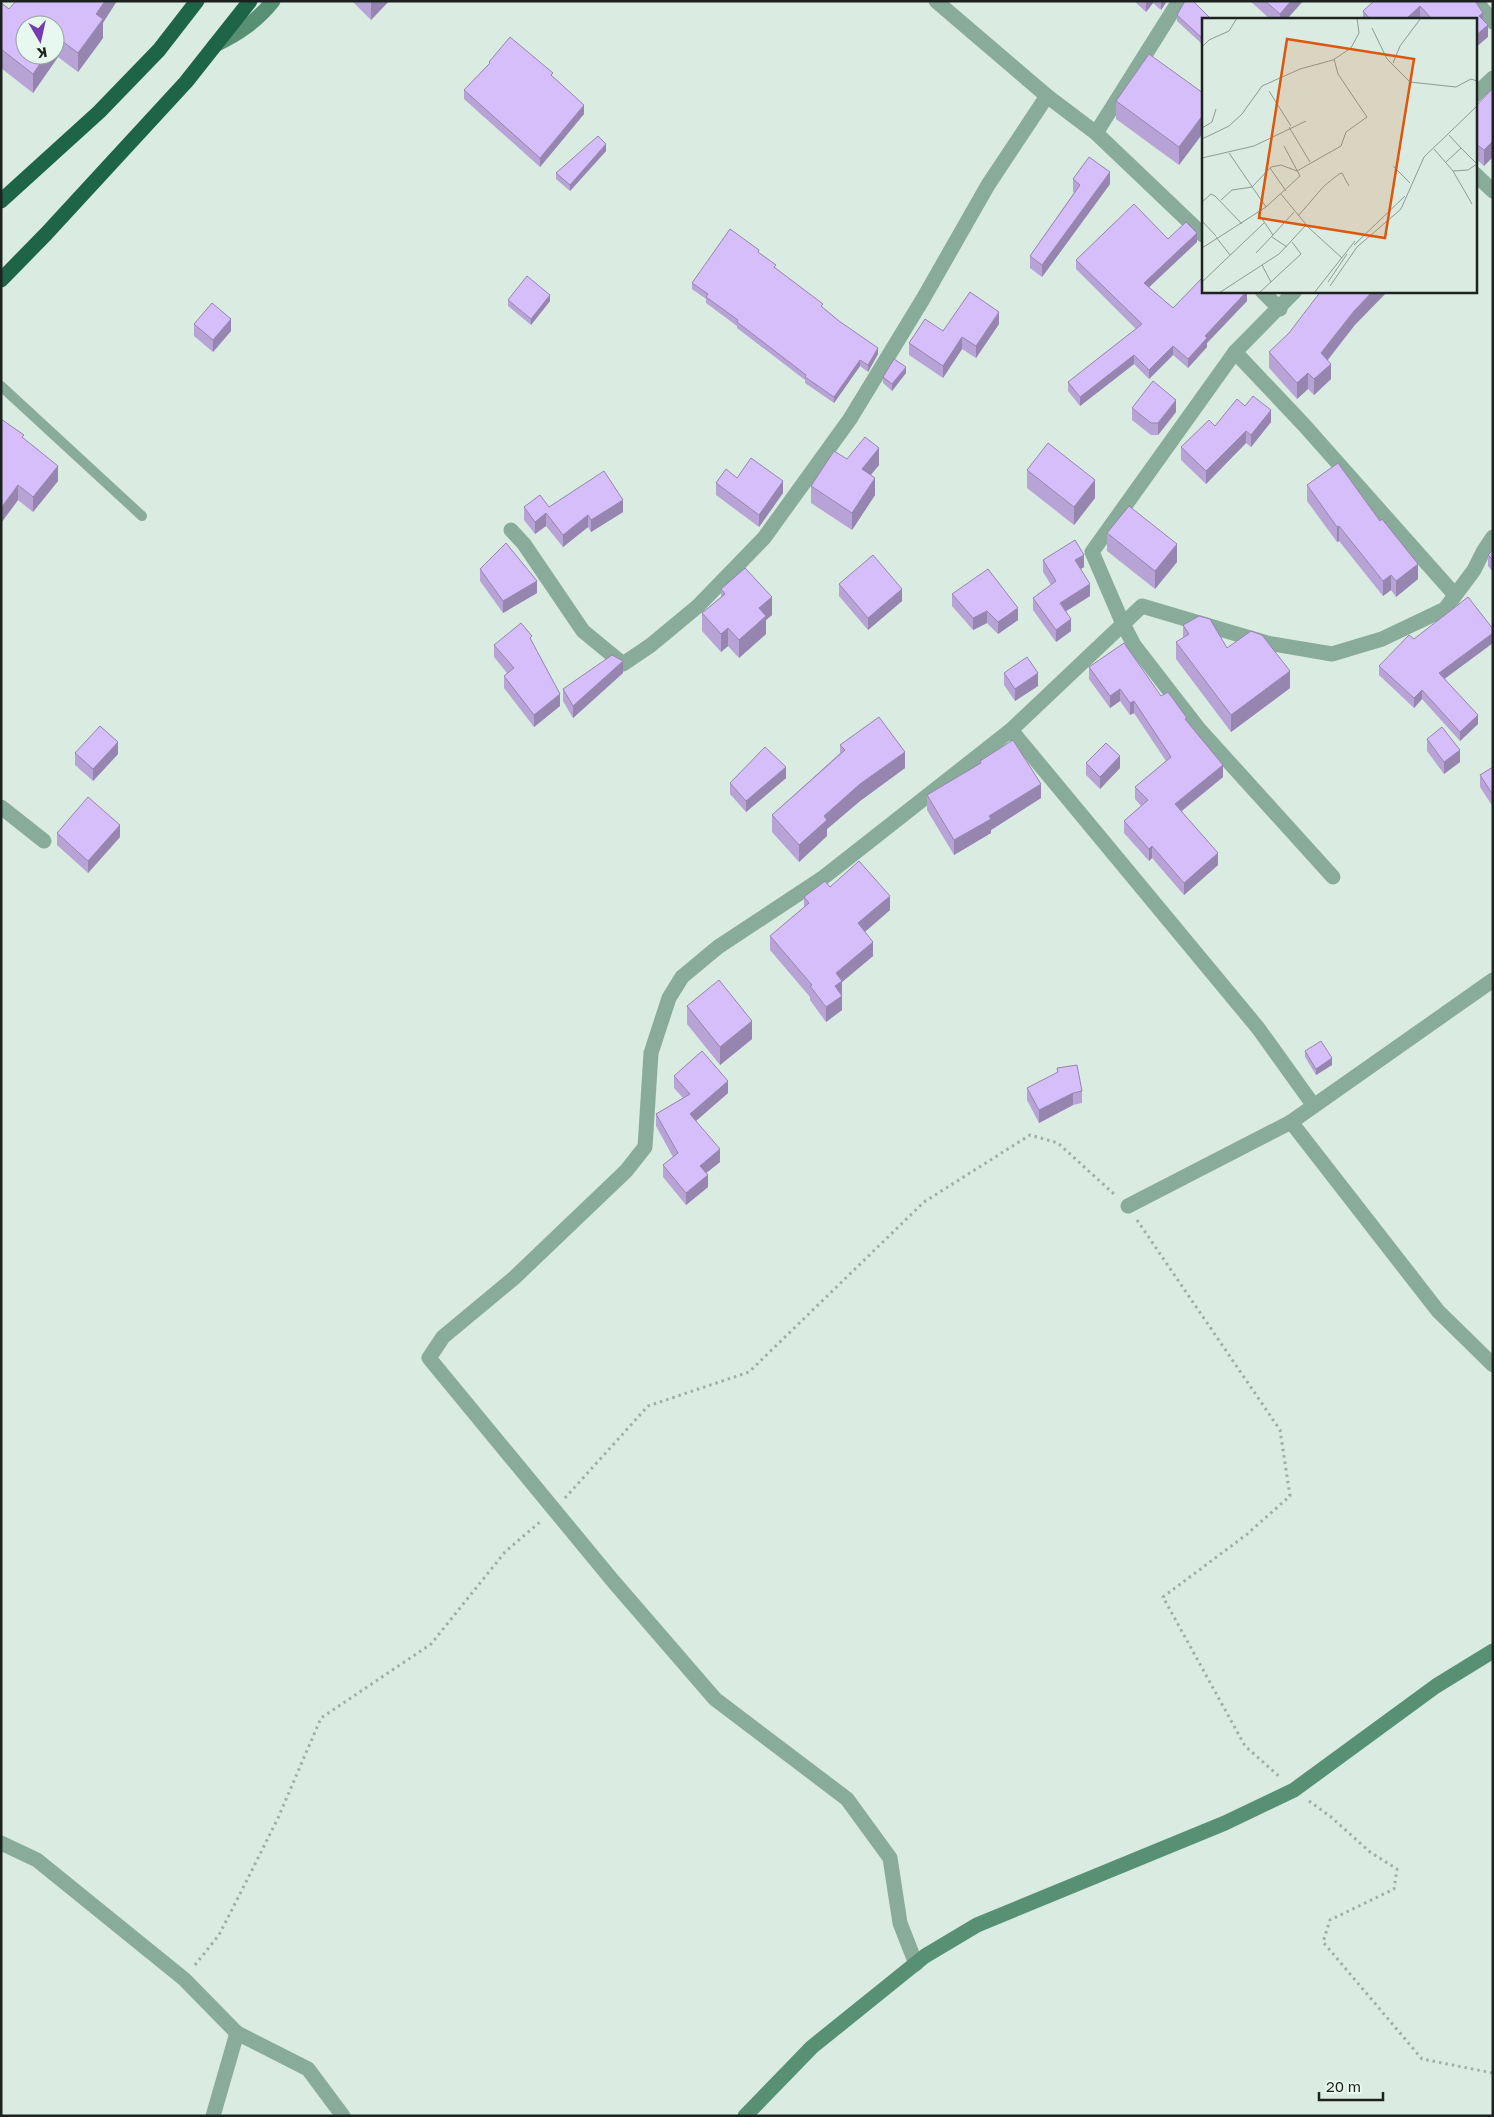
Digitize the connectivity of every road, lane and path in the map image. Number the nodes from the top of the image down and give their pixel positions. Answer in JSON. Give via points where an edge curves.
{"nodes":[{"id":1,"x":197,"y":1,"type":"edge"},
{"id":2,"x":250,"y":1,"type":"edge"},
{"id":3,"x":273,"y":1,"type":"edge"},
{"id":4,"x":1179,"y":1,"type":"edge"},
{"id":5,"x":1476,"y":1,"type":"edge"},
{"id":6,"x":941,"y":3,"type":"edge"},
{"id":7,"x":1493,"y":22,"type":"edge"},
{"id":8,"x":215,"y":46,"type":"junction"},
{"id":9,"x":1493,"y":78,"type":"edge"},
{"id":10,"x":1476,"y":94,"type":"edge"},
{"id":11,"x":1047,"y":96,"type":"junction"},
{"id":12,"x":1096,"y":133,"type":"junction"},
{"id":13,"x":1476,"y":175,"type":"edge"},
{"id":14,"x":1493,"y":191,"type":"edge"},
{"id":15,"x":1,"y":201,"type":"edge"},
{"id":16,"x":1202,"y":234,"type":"edge"},
{"id":17,"x":1,"y":280,"type":"edge"},
{"id":18,"x":1263,"y":292,"type":"edge"},
{"id":19,"x":1294,"y":292,"type":"edge"},
{"id":20,"x":1280,"y":309,"type":"junction"},
{"id":21,"x":1235,"y":352,"type":"junction"},
{"id":22,"x":1,"y":386,"type":"edge"},
{"id":23,"x":142,"y":516,"type":"dead end"},
{"id":24,"x":511,"y":530,"type":"dead end"},
{"id":25,"x":1493,"y":537,"type":"edge"},
{"id":26,"x":1455,"y":595,"type":"junction"},
{"id":27,"x":1123,"y":624,"type":"junction"},
{"id":28,"x":1011,"y":730,"type":"junction"},
{"id":29,"x":1,"y":807,"type":"edge"},
{"id":30,"x":44,"y":841,"type":"dead end"},
{"id":31,"x":1333,"y":877,"type":"dead end"},
{"id":32,"x":1493,"y":980,"type":"edge"},
{"id":33,"x":1314,"y":1106,"type":"junction"},
{"id":34,"x":1291,"y":1122,"type":"junction"},
{"id":35,"x":1128,"y":1206,"type":"junction"},
{"id":36,"x":1493,"y":1365,"type":"edge"},
{"id":37,"x":554,"y":1510,"type":"junction"},
{"id":38,"x":1493,"y":1650,"type":"edge"},
{"id":39,"x":1294,"y":1790,"type":"junction"},
{"id":40,"x":1,"y":1843,"type":"edge"},
{"id":41,"x":916,"y":1964,"type":"junction"},
{"id":42,"x":184,"y":1980,"type":"junction"},
{"id":43,"x":236,"y":2033,"type":"junction"},
{"id":44,"x":1493,"y":2073,"type":"edge"},
{"id":45,"x":213,"y":2116,"type":"edge"},
{"id":46,"x":343,"y":2116,"type":"edge"},
{"id":47,"x":745,"y":2116,"type":"edge"}],
"edges":[{"from":1,"to":15,"type":"highway","via":[[159,50],[106,105]]},
{"from":2,"to":8,"type":"highway"},
{"from":3,"to":8,"type":"street","via":[[239,33]]},
{"from":4,"to":12,"type":"street"},
{"from":5,"to":7,"type":"street"},
{"from":6,"to":11,"type":"street"},
{"from":8,"to":17,"type":"highway","via":[[154,117]]},
{"from":9,"to":10,"type":"street"},
{"from":11,"to":12,"type":"street"},
{"from":11,"to":24,"type":"street","via":[[988,185],[850,419],[800,489],[764,538],[698,606],[651,645],[623,664],[583,631]]},
{"from":12,"to":16,"type":"street"},
{"from":13,"to":14,"type":"street"},
{"from":18,"to":20,"type":"street"},
{"from":19,"to":20,"type":"street"},
{"from":20,"to":21,"type":"street"},
{"from":21,"to":26,"type":"street"},
{"from":21,"to":27,"type":"street","via":[[1092,552]]},
{"from":22,"to":23,"type":"lane"},
{"from":25,"to":26,"type":"street"},
{"from":26,"to":27,"type":"street","via":[[1445,609],[1382,638],[1332,654],[1267,643],[1142,606]]},
{"from":27,"to":28,"type":"street"},
{"from":27,"to":31,"type":"street","via":[[1134,645],[1199,729]]},
{"from":28,"to":33,"type":"street","via":[[1258,1028]]},
{"from":28,"to":37,"type":"street","via":[[824,878],[718,947],[682,977],[669,998],[651,1053],[645,1147],[626,1171],[521,1271],[443,1337],[429,1358]]},
{"from":29,"to":30,"type":"street"},
{"from":32,"to":33,"type":"street"},
{"from":33,"to":34,"type":"street"},
{"from":34,"to":35,"type":"street"},
{"from":34,"to":36,"type":"street","via":[[1438,1311]]},
{"from":35,"to":37,"type":"path","via":[[1058,1143],[1030,1135],[924,1202],[749,1372],[648,1406]]},
{"from":35,"to":39,"type":"path","via":[[1280,1430],[1290,1496],[1246,1535],[1163,1597],[1245,1746]]},
{"from":37,"to":41,"type":"street","via":[[715,1699],[847,1799],[890,1858],[900,1922]]},
{"from":37,"to":42,"type":"path","via":[[505,1552],[431,1644],[321,1718],[278,1818],[219,1935]]},
{"from":38,"to":39,"type":"street","via":[[1436,1686]]},
{"from":39,"to":41,"type":"street","via":[[1225,1823],[977,1925]]},
{"from":39,"to":44,"type":"path","via":[[1332,1817],[1370,1852],[1397,1869],[1394,1889],[1330,1920],[1323,1942],[1422,2059]]},
{"from":40,"to":42,"type":"street","via":[[37,1860]]},
{"from":41,"to":47,"type":"street","via":[[812,2047]]},
{"from":42,"to":43,"type":"street"},
{"from":43,"to":45,"type":"street"},
{"from":43,"to":46,"type":"street","via":[[308,2069]]}]}
